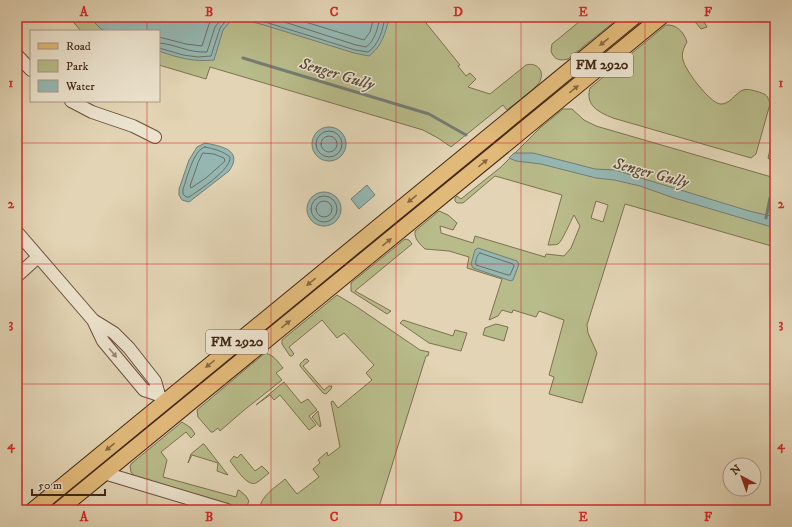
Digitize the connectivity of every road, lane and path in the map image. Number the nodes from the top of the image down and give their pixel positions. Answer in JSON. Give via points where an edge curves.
{"nodes":[{"id":1,"x":634,"y":17,"type":"edge"},
{"id":2,"x":661,"y":17,"type":"edge"},
{"id":3,"x":17,"y":55,"type":"edge"},
{"id":4,"x":30,"y":69,"type":"edge"},
{"id":5,"x":73,"y":102,"type":"edge"},
{"id":6,"x":155,"y":137,"type":"dead end"},
{"id":7,"x":17,"y":232,"type":"edge"},
{"id":8,"x":38,"y":257,"type":"junction"},
{"id":9,"x":17,"y":276,"type":"edge"},
{"id":10,"x":162,"y":398,"type":"junction"},
{"id":11,"x":104,"y":473,"type":"junction"},
{"id":12,"x":33,"y":510,"type":"edge"},
{"id":13,"x":59,"y":510,"type":"edge"},
{"id":14,"x":227,"y":510,"type":"edge"}],
"edges":[{"from":1,"to":10,"type":"main road","name":"FM 2920","number":"FM 2920","one_way":true,"via":[[442,175]]},
{"from":11,"to":2,"type":"main road","name":"FM 2920","number":"FM 2920","one_way":true},
{"from":3,"to":4,"type":"street"},
{"from":5,"to":6,"type":"street"},
{"from":7,"to":8,"type":"street"},
{"from":8,"to":9,"type":"street"},
{"from":8,"to":10,"type":"street","via":[[93,320],[114,333],[129,348],[155,381]]},
{"from":10,"to":12,"type":"main road","name":"FM 2920","number":"FM 2920","one_way":true},
{"from":11,"to":13,"type":"main road","name":"FM 2920","number":"FM 2920"},
{"from":11,"to":14,"type":"street"}]}
